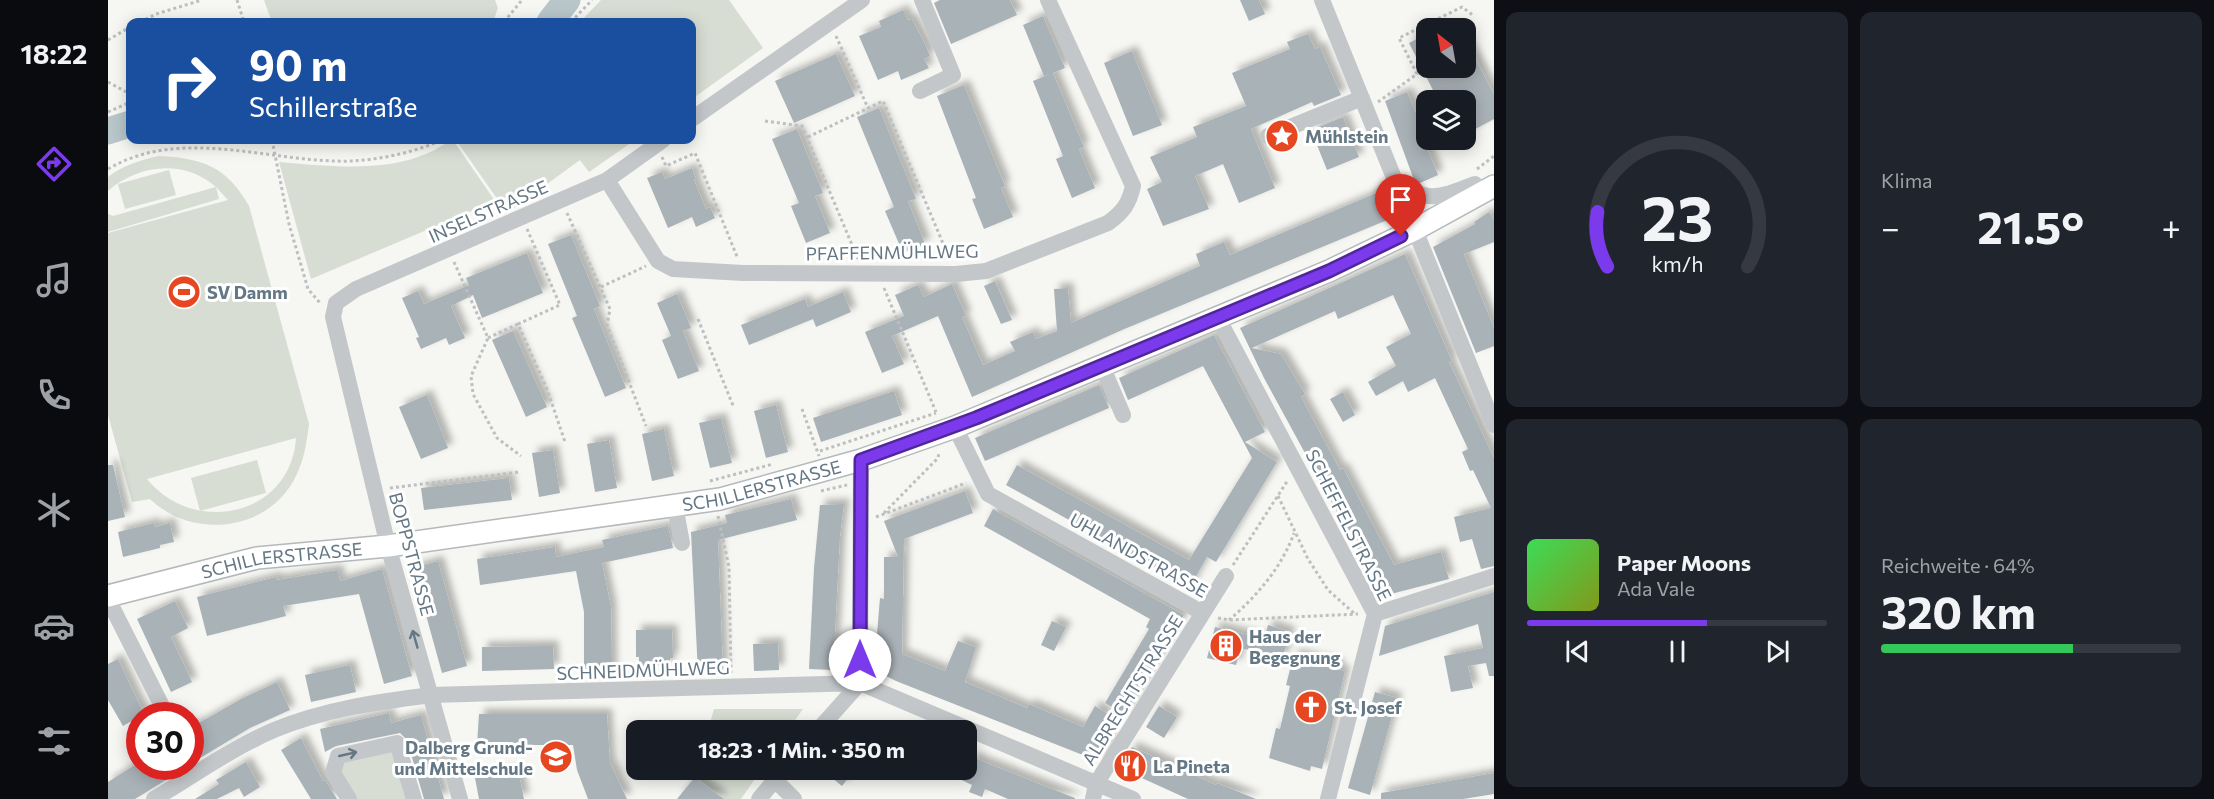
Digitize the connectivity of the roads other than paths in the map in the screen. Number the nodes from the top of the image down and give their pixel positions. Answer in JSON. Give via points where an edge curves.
{"nodes":[{"id":1,"x":862,"y":0,"type":"edge"},
{"id":2,"x":922,"y":0,"type":"edge"},
{"id":3,"x":1048,"y":0,"type":"edge"},
{"id":4,"x":1322,"y":0,"type":"edge"},
{"id":5,"x":920,"y":91,"type":"dead end"},
{"id":6,"x":1365,"y":104,"type":"junction"},
{"id":7,"x":696,"y":116,"type":"edge"},
{"id":8,"x":1268,"y":135,"type":"dead end"},
{"id":9,"x":657,"y":144,"type":"edge"},
{"id":10,"x":1494,"y":171,"type":"edge"},
{"id":11,"x":1394,"y":179,"type":"junction"},
{"id":12,"x":607,"y":180,"type":"junction"},
{"id":13,"x":1485,"y":185,"type":"edge"},
{"id":14,"x":1414,"y":230,"type":"junction"},
{"id":15,"x":333,"y":317,"type":"joint"},
{"id":16,"x":1218,"y":318,"type":"junction"},
{"id":17,"x":1102,"y":366,"type":"junction"},
{"id":18,"x":1123,"y":415,"type":"dead end"},
{"id":19,"x":943,"y":423,"type":"junction"},
{"id":20,"x":1494,"y":425,"type":"edge"},
{"id":21,"x":861,"y":460,"type":"junction"},
{"id":22,"x":675,"y":506,"type":"junction"},
{"id":23,"x":682,"y":543,"type":"dead end"},
{"id":24,"x":388,"y":546,"type":"junction"},
{"id":25,"x":1226,"y":576,"type":"road end"},
{"id":26,"x":1494,"y":576,"type":"edge"},
{"id":27,"x":108,"y":597,"type":"edge"},
{"id":28,"x":1203,"y":613,"type":"junction"},
{"id":29,"x":1375,"y":614,"type":"junction"},
{"id":30,"x":860,"y":683,"type":"junction"},
{"id":31,"x":431,"y":695,"type":"junction"},
{"id":32,"x":160,"y":702,"type":"edge"},
{"id":33,"x":827,"y":720,"type":"edge"},
{"id":34,"x":204,"y":764,"type":"edge"},
{"id":35,"x":177,"y":780,"type":"edge"},
{"id":36,"x":774,"y":780,"type":"edge"},
{"id":37,"x":783,"y":780,"type":"edge"},
{"id":38,"x":1095,"y":792,"type":"edge"},
{"id":39,"x":154,"y":799,"type":"edge"},
{"id":40,"x":349,"y":799,"type":"edge"},
{"id":41,"x":414,"y":799,"type":"edge"},
{"id":42,"x":460,"y":799,"type":"edge"},
{"id":43,"x":759,"y":799,"type":"edge"},
{"id":44,"x":794,"y":799,"type":"edge"},
{"id":45,"x":1133,"y":799,"type":"edge"},
{"id":46,"x":1328,"y":799,"type":"edge"}],
"edges":[{"from":1,"to":7,"type":"street"},
{"from":2,"to":5,"type":"street","via":[[954,75]]},
{"from":3,"to":12,"type":"street","name":"PFAFFENMÜHLWEG","via":[[1133,186],[1123,213],[1108,223],[986,271],[743,273],[673,269],[658,261]]},
{"from":4,"to":6,"type":"street"},
{"from":6,"to":8,"type":"street"},
{"from":6,"to":11,"type":"street"},
{"from":9,"to":12,"type":"street","name":"INSELSTRASSE"},
{"from":10,"to":13,"type":"main road","name":"SCHILLERSTRASSE"},
{"from":11,"to":13,"type":"street","via":[[1413,193],[1439,198]]},
{"from":11,"to":14,"type":"street"},
{"from":12,"to":15,"type":"street","name":"INSELSTRASSE","via":[[356,289],[336,303]]},
{"from":13,"to":14,"type":"main road","name":"SCHILLERSTRASSE"},
{"from":14,"to":16,"type":"main road","name":"SCHILLERSTRASSE"},
{"from":14,"to":20,"type":"street"},
{"from":15,"to":24,"type":"street","name":"BOPPSTRASSE"},
{"from":16,"to":17,"type":"main road","name":"SCHILLERSTRASSE"},
{"from":16,"to":29,"type":"street","name":"SCHEFFELSTRASSE"},
{"from":17,"to":18,"type":"street"},
{"from":17,"to":19,"type":"main road","name":"SCHILLERSTRASSE"},
{"from":19,"to":21,"type":"main road","name":"SCHILLERSTRASSE"},
{"from":19,"to":28,"type":"street","name":"UHLANDSTRASSE","via":[[988,494]]},
{"from":21,"to":22,"type":"main road","name":"SCHILLERSTRASSE","via":[[820,461],[712,491]]},
{"from":21,"to":30,"type":"street"},
{"from":22,"to":23,"type":"street"},
{"from":22,"to":24,"type":"main road","name":"SCHILLERSTRASSE"},
{"from":24,"to":27,"type":"main road","name":"SCHILLERSTRASSE","via":[[257,558]]},
{"from":31,"to":24,"type":"street","name":"BOPPSTRASSE","one_way":true},
{"from":25,"to":28,"type":"street","name":"ALBRECHTSTRASSE"},
{"from":26,"to":29,"type":"street"},
{"from":27,"to":32,"type":"street"},
{"from":28,"to":38,"type":"street","name":"ALBRECHTSTRASSE"},
{"from":29,"to":46,"type":"street","name":"SCHEFFELSTRASSE"},
{"from":30,"to":31,"type":"street","name":"SCHNEIDMÜHLWEG"},
{"from":30,"to":33,"type":"street"},
{"from":30,"to":38,"type":"street","name":"SCHNEIDMÜHLWEG"},
{"from":31,"to":34,"type":"street","name":"SCHNEIDMÜHLWEG","via":[[363,704],[302,720]]},
{"from":31,"to":42,"type":"street","name":"BOPPSTRASSE"},
{"from":35,"to":39,"type":"street","name":"SCHNEIDMÜHLWEG"},
{"from":36,"to":43,"type":"street"},
{"from":37,"to":44,"type":"street"},
{"from":38,"to":45,"type":"street","name":"SCHNEIDMÜHLWEG"},
{"from":40,"to":41,"type":"street","one_way":true,"via":[[333,773],[338,756],[398,743]]}]}
